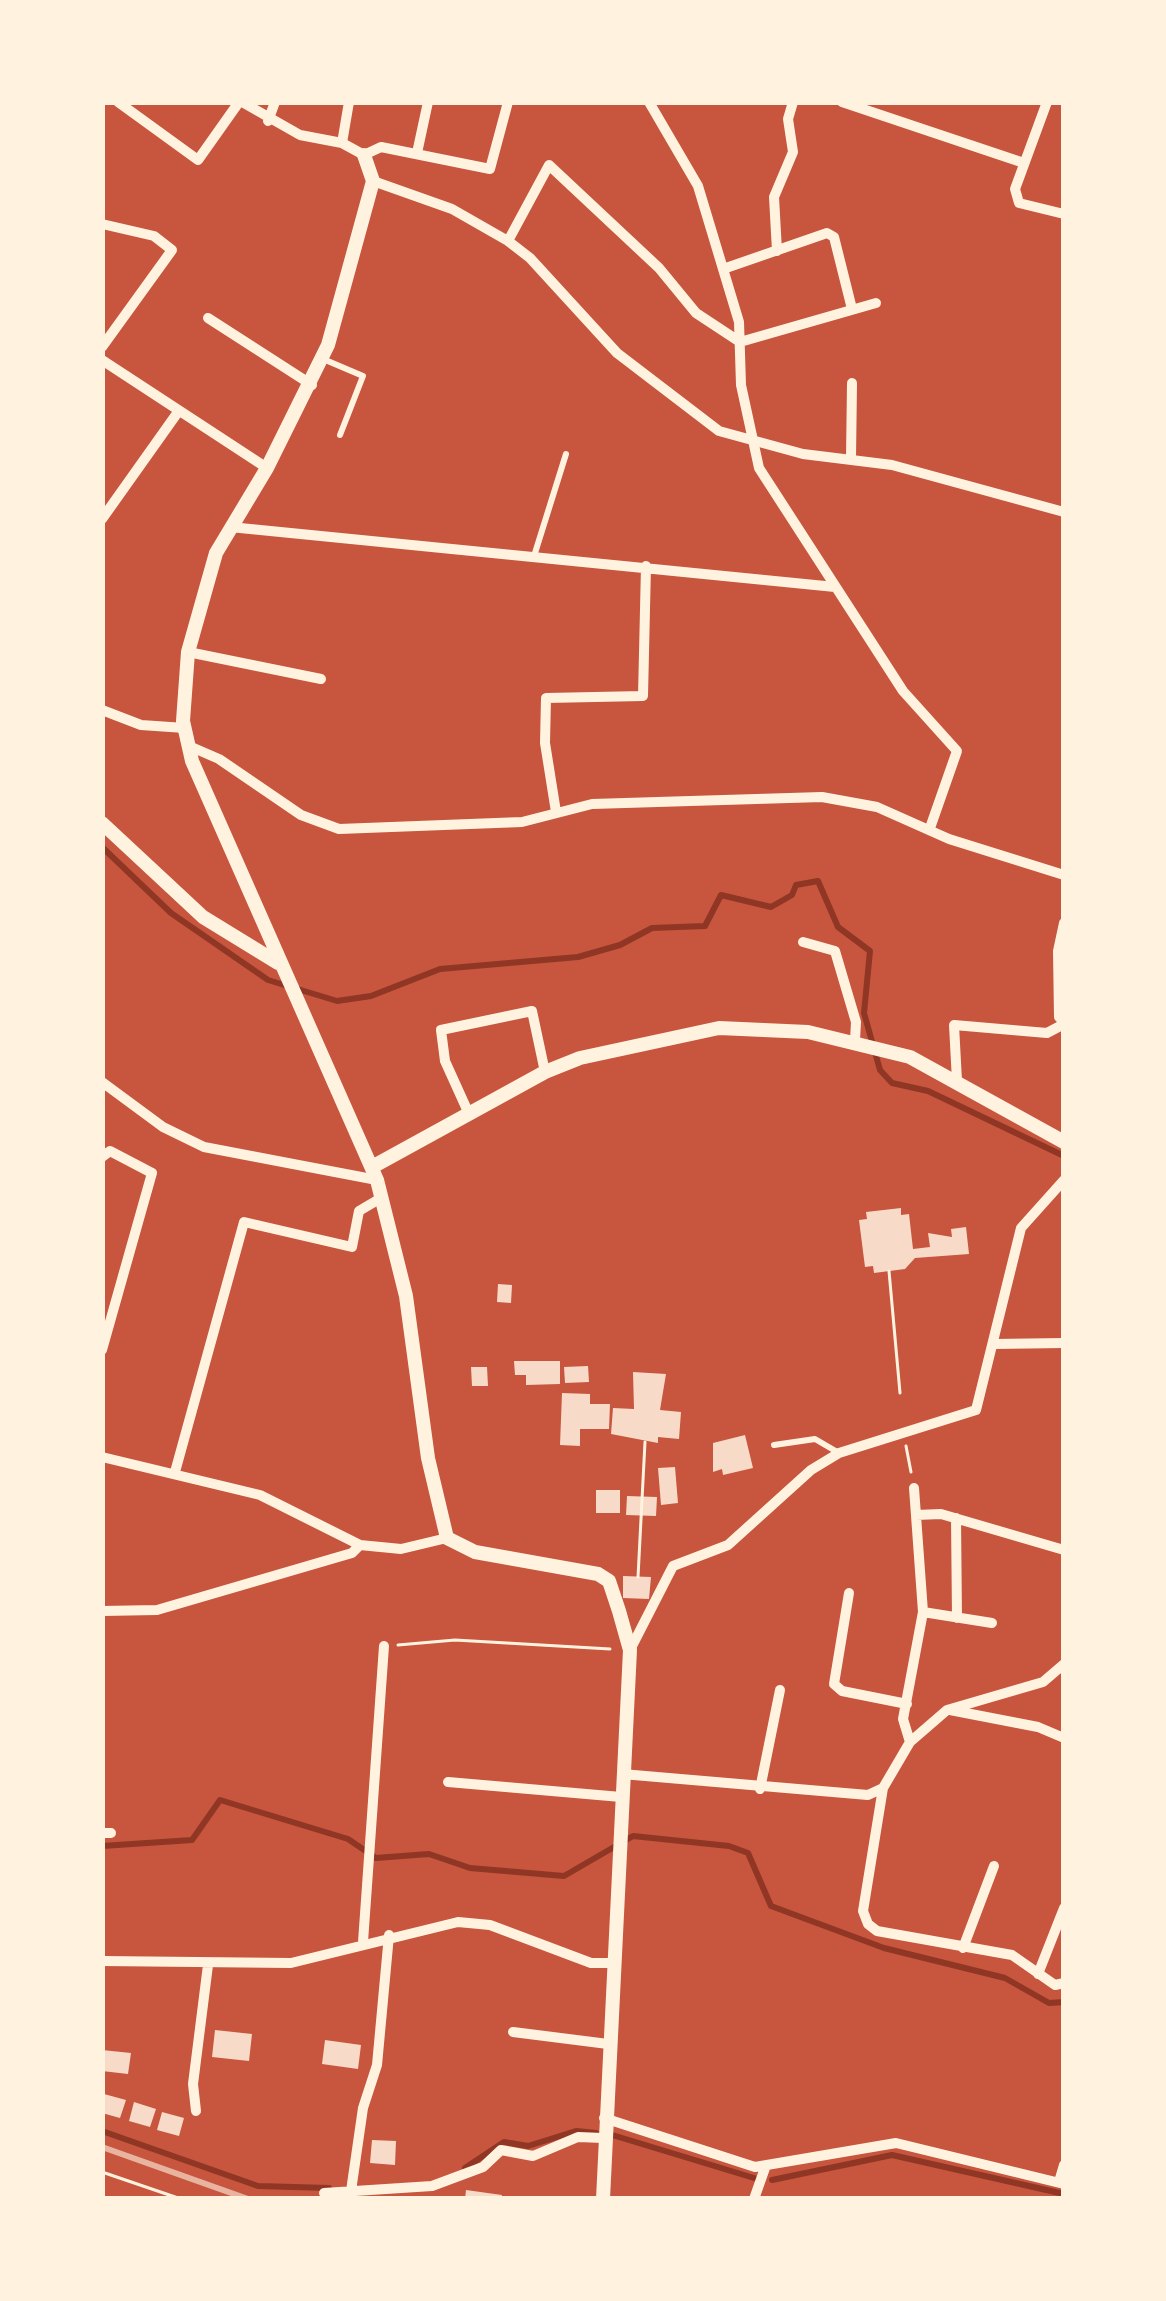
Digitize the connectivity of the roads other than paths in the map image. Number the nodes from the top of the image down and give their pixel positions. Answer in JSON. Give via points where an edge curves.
{"nodes":[{"id":1,"x":118,"y":102,"type":"edge"},
{"id":2,"x":241,"y":102,"type":"edge"},
{"id":3,"x":275,"y":102,"type":"edge"},
{"id":4,"x":349,"y":102,"type":"edge"},
{"id":5,"x":428,"y":102,"type":"edge"},
{"id":6,"x":508,"y":102,"type":"edge"},
{"id":7,"x":649,"y":102,"type":"edge"},
{"id":8,"x":793,"y":102,"type":"edge"},
{"id":9,"x":842,"y":102,"type":"edge"},
{"id":10,"x":1047,"y":102,"type":"edge"},
{"id":11,"x":268,"y":121,"type":"junction"},
{"id":12,"x":342,"y":143,"type":"junction"},
{"id":13,"x":417,"y":153,"type":"junction"},
{"id":14,"x":364,"y":155,"type":"junction"},
{"id":15,"x":1024,"y":163,"type":"junction"},
{"id":16,"x":373,"y":181,"type":"junction"},
{"id":17,"x":1064,"y":214,"type":"edge"},
{"id":18,"x":102,"y":224,"type":"edge"},
{"id":19,"x":508,"y":241,"type":"junction"},
{"id":20,"x":777,"y":250,"type":"junction"},
{"id":21,"x":722,"y":268,"type":"junction"},
{"id":22,"x":876,"y":303,"type":"dead end"},
{"id":23,"x":852,"y":309,"type":"junction"},
{"id":24,"x":208,"y":318,"type":"dead end"},
{"id":25,"x":740,"y":342,"type":"junction"},
{"id":26,"x":102,"y":347,"type":"edge"},
{"id":27,"x":323,"y":359,"type":"junction"},
{"id":28,"x":102,"y":360,"type":"edge"},
{"id":29,"x":852,"y":383,"type":"dead end"},
{"id":30,"x":312,"y":385,"type":"junction"},
{"id":31,"x":178,"y":412,"type":"junction"},
{"id":32,"x":340,"y":435,"type":"dead end"},
{"id":33,"x":749,"y":440,"type":"junction"},
{"id":34,"x":566,"y":454,"type":"dead end"},
{"id":35,"x":850,"y":458,"type":"junction"},
{"id":36,"x":267,"y":467,"type":"junction"},
{"id":37,"x":1064,"y":512,"type":"edge"},
{"id":38,"x":102,"y":519,"type":"edge"},
{"id":39,"x":230,"y":527,"type":"junction"},
{"id":40,"x":535,"y":553,"type":"junction"},
{"id":41,"x":646,"y":566,"type":"junction"},
{"id":42,"x":835,"y":587,"type":"junction"},
{"id":43,"x":188,"y":652,"type":"junction"},
{"id":44,"x":321,"y":679,"type":"dead end"},
{"id":45,"x":102,"y":710,"type":"edge"},
{"id":46,"x":185,"y":728,"type":"junction"},
{"id":47,"x":189,"y":746,"type":"junction"},
{"id":48,"x":556,"y":812,"type":"junction"},
{"id":49,"x":102,"y":823,"type":"edge"},
{"id":50,"x":930,"y":828,"type":"junction"},
{"id":51,"x":1064,"y":875,"type":"edge"},
{"id":52,"x":1064,"y":923,"type":"edge"},
{"id":53,"x":803,"y":942,"type":"dead end"},
{"id":54,"x":278,"y":963,"type":"junction"},
{"id":55,"x":1064,"y":1023,"type":"edge"},
{"id":56,"x":855,"y":1040,"type":"junction"},
{"id":57,"x":545,"y":1072,"type":"junction"},
{"id":58,"x":957,"y":1081,"type":"junction"},
{"id":59,"x":102,"y":1082,"type":"edge"},
{"id":60,"x":469,"y":1114,"type":"junction"},
{"id":61,"x":1064,"y":1142,"type":"edge"},
{"id":62,"x":102,"y":1157,"type":"edge"},
{"id":63,"x":374,"y":1174,"type":"junction"},
{"id":64,"x":1064,"y":1180,"type":"edge"},
{"id":65,"x":381,"y":1198,"type":"junction"},
{"id":66,"x":1064,"y":1343,"type":"edge"},
{"id":67,"x":994,"y":1344,"type":"junction"},
{"id":68,"x":102,"y":1350,"type":"edge"},
{"id":69,"x":774,"y":1444,"type":"dead end"},
{"id":70,"x":839,"y":1453,"type":"junction"},
{"id":71,"x":102,"y":1457,"type":"edge"},
{"id":72,"x":175,"y":1472,"type":"junction"},
{"id":73,"x":914,"y":1488,"type":"dead end"},
{"id":74,"x":916,"y":1515,"type":"junction"},
{"id":75,"x":956,"y":1518,"type":"junction"},
{"id":76,"x":447,"y":1538,"type":"junction"},
{"id":77,"x":360,"y":1546,"type":"junction"},
{"id":78,"x":1064,"y":1550,"type":"edge"},
{"id":79,"x":849,"y":1593,"type":"dead end"},
{"id":80,"x":102,"y":1611,"type":"edge"},
{"id":81,"x":923,"y":1612,"type":"junction"},
{"id":82,"x":957,"y":1618,"type":"junction"},
{"id":83,"x":992,"y":1623,"type":"dead end"},
{"id":84,"x":384,"y":1646,"type":"road end"},
{"id":85,"x":630,"y":1650,"type":"junction"},
{"id":86,"x":1064,"y":1664,"type":"edge"},
{"id":87,"x":780,"y":1690,"type":"dead end"},
{"id":88,"x":907,"y":1704,"type":"junction"},
{"id":89,"x":947,"y":1710,"type":"junction"},
{"id":90,"x":1064,"y":1738,"type":"edge"},
{"id":91,"x":910,"y":1742,"type":"junction"},
{"id":92,"x":622,"y":1774,"type":"junction"},
{"id":93,"x":448,"y":1782,"type":"dead end"},
{"id":94,"x":883,"y":1788,"type":"junction"},
{"id":95,"x":760,"y":1790,"type":"junction"},
{"id":96,"x":621,"y":1796,"type":"junction"},
{"id":97,"x":994,"y":1866,"type":"dead end"},
{"id":98,"x":1064,"y":1908,"type":"edge"},
{"id":99,"x":389,"y":1935,"type":"junction"},
{"id":100,"x":363,"y":1942,"type":"junction"},
{"id":101,"x":963,"y":1948,"type":"junction"},
{"id":102,"x":102,"y":1961,"type":"edge"},
{"id":103,"x":614,"y":1963,"type":"junction"},
{"id":104,"x":208,"y":1965,"type":"junction"},
{"id":105,"x":1039,"y":1974,"type":"junction"},
{"id":106,"x":1064,"y":1983,"type":"edge"},
{"id":107,"x":513,"y":2032,"type":"dead end"},
{"id":108,"x":608,"y":2044,"type":"junction"},
{"id":109,"x":196,"y":2111,"type":"dead end"},
{"id":110,"x":604,"y":2118,"type":"junction"},
{"id":111,"x":603,"y":2138,"type":"junction"},
{"id":112,"x":1064,"y":2165,"type":"edge"},
{"id":113,"x":765,"y":2168,"type":"junction"},
{"id":114,"x":1061,"y":2183,"type":"edge"},
{"id":115,"x":351,"y":2191,"type":"junction"},
{"id":116,"x":324,"y":2193,"type":"dead end"},
{"id":117,"x":603,"y":2199,"type":"edge"},
{"id":118,"x":754,"y":2199,"type":"edge"}],
"edges":[{"from":1,"to":2,"type":"street","via":[[198,160]]},
{"from":2,"to":11,"type":"street"},
{"from":3,"to":11,"type":"street"},
{"from":4,"to":12,"type":"street"},
{"from":5,"to":13,"type":"street"},
{"from":6,"to":13,"type":"street","via":[[490,169]]},
{"from":7,"to":21,"type":"street","via":[[698,186]]},
{"from":8,"to":20,"type":"street","via":[[793,152],[774,197]]},
{"from":9,"to":15,"type":"street"},
{"from":10,"to":15,"type":"street"},
{"from":11,"to":12,"type":"street"},
{"from":12,"to":14,"type":"street"},
{"from":13,"to":14,"type":"street","via":[[380,147]]},
{"from":14,"to":16,"type":"street"},
{"from":15,"to":17,"type":"street","via":[[1019,203]]},
{"from":16,"to":19,"type":"street","via":[[452,209]]},
{"from":16,"to":27,"type":"street"},
{"from":18,"to":26,"type":"street","via":[[154,236],[172,250]]},
{"from":19,"to":25,"type":"street","via":[[549,165],[696,313]]},
{"from":19,"to":33,"type":"street","via":[[616,353],[719,430]]},
{"from":20,"to":21,"type":"street"},
{"from":20,"to":23,"type":"street","via":[[834,237]]},
{"from":21,"to":25,"type":"street"},
{"from":22,"to":23,"type":"street"},
{"from":23,"to":25,"type":"street"},
{"from":24,"to":30,"type":"street"},
{"from":25,"to":33,"type":"street"},
{"from":27,"to":30,"type":"street"},
{"from":27,"to":32,"type":"lane","via":[[363,376]]},
{"from":28,"to":31,"type":"street"},
{"from":29,"to":35,"type":"street"},
{"from":30,"to":36,"type":"street"},
{"from":31,"to":36,"type":"street"},
{"from":31,"to":38,"type":"street"},
{"from":33,"to":35,"type":"street"},
{"from":33,"to":42,"type":"street","via":[[772,493]]},
{"from":34,"to":40,"type":"lane"},
{"from":35,"to":37,"type":"street"},
{"from":36,"to":39,"type":"street"},
{"from":39,"to":40,"type":"street"},
{"from":39,"to":43,"type":"street","via":[[199,599]]},
{"from":40,"to":41,"type":"street"},
{"from":41,"to":42,"type":"street"},
{"from":41,"to":48,"type":"street","via":[[643,696],[546,698]]},
{"from":42,"to":50,"type":"street","via":[[903,691],[954,743],[955,762]]},
{"from":43,"to":44,"type":"street"},
{"from":43,"to":46,"type":"street"},
{"from":45,"to":46,"type":"street","via":[[141,725]]},
{"from":46,"to":47,"type":"street"},
{"from":47,"to":48,"type":"street","via":[[339,829],[522,822]]},
{"from":47,"to":54,"type":"street"},
{"from":48,"to":50,"type":"street","via":[[822,797]]},
{"from":49,"to":54,"type":"street","via":[[203,917]]},
{"from":50,"to":51,"type":"street"},
{"from":52,"to":55,"type":"street"},
{"from":53,"to":56,"type":"street","via":[[835,951]]},
{"from":54,"to":63,"type":"street"},
{"from":55,"to":58,"type":"street","via":[[1047,1033],[955,1025]]},
{"from":56,"to":57,"type":"street","via":[[719,1028]]},
{"from":56,"to":58,"type":"street"},
{"from":57,"to":60,"type":"street"},
{"from":57,"to":60,"type":"street","via":[[532,1011],[441,1030],[445,1061]]},
{"from":58,"to":61,"type":"street"},
{"from":59,"to":63,"type":"street","via":[[204,1147]]},
{"from":60,"to":63,"type":"street"},
{"from":62,"to":68,"type":"street","via":[[110,1151],[152,1173]]},
{"from":63,"to":65,"type":"street"},
{"from":64,"to":67,"type":"street","via":[[1021,1228]]},
{"from":65,"to":72,"type":"street","via":[[359,1211],[352,1247],[244,1222]]},
{"from":65,"to":76,"type":"street"},
{"from":66,"to":67,"type":"street"},
{"from":67,"to":70,"type":"street","via":[[976,1410]]},
{"from":69,"to":70,"type":"lane","via":[[814,1439]]},
{"from":70,"to":85,"type":"street","via":[[728,1545],[673,1566]]},
{"from":71,"to":72,"type":"street"},
{"from":72,"to":77,"type":"street","via":[[260,1495]]},
{"from":73,"to":74,"type":"street"},
{"from":74,"to":75,"type":"street"},
{"from":74,"to":81,"type":"street"},
{"from":75,"to":78,"type":"street"},
{"from":75,"to":82,"type":"street"},
{"from":76,"to":77,"type":"street","via":[[401,1549]]},
{"from":76,"to":85,"type":"street","via":[[476,1552],[598,1574],[609,1581]]},
{"from":77,"to":80,"type":"street","via":[[158,1610]]},
{"from":79,"to":88,"type":"street","via":[[833,1684]]},
{"from":81,"to":82,"type":"street"},
{"from":81,"to":88,"type":"street"},
{"from":82,"to":83,"type":"street"},
{"from":84,"to":100,"type":"street"},
{"from":85,"to":92,"type":"street"},
{"from":86,"to":89,"type":"street","via":[[1043,1682]]},
{"from":87,"to":95,"type":"street"},
{"from":88,"to":91,"type":"street"},
{"from":89,"to":90,"type":"street"},
{"from":89,"to":91,"type":"street"},
{"from":91,"to":94,"type":"street"},
{"from":92,"to":95,"type":"street"},
{"from":92,"to":96,"type":"street"},
{"from":93,"to":96,"type":"street"},
{"from":94,"to":95,"type":"street","via":[[857,1796]]},
{"from":94,"to":101,"type":"street","via":[[864,1919],[878,1931]]},
{"from":96,"to":103,"type":"street"},
{"from":97,"to":101,"type":"street"},
{"from":98,"to":105,"type":"street"},
{"from":99,"to":100,"type":"street"},
{"from":99,"to":103,"type":"street","via":[[439,1923],[490,1925],[560,1954]]},
{"from":99,"to":115,"type":"street","via":[[376,2065]]},
{"from":100,"to":104,"type":"street","via":[[290,1963]]},
{"from":101,"to":105,"type":"street","via":[[1012,1955]]},
{"from":102,"to":104,"type":"street"},
{"from":103,"to":108,"type":"street"},
{"from":104,"to":109,"type":"street"},
{"from":105,"to":106,"type":"street"},
{"from":107,"to":108,"type":"street"},
{"from":108,"to":110,"type":"street"},
{"from":110,"to":111,"type":"street"},
{"from":110,"to":113,"type":"street"},
{"from":111,"to":115,"type":"street","via":[[578,2137],[533,2156],[500,2150],[483,2168],[431,2186]]},
{"from":111,"to":117,"type":"street"},
{"from":112,"to":114,"type":"street"},
{"from":113,"to":114,"type":"street","via":[[896,2143]]},
{"from":113,"to":118,"type":"street"},
{"from":115,"to":116,"type":"street"}]}
